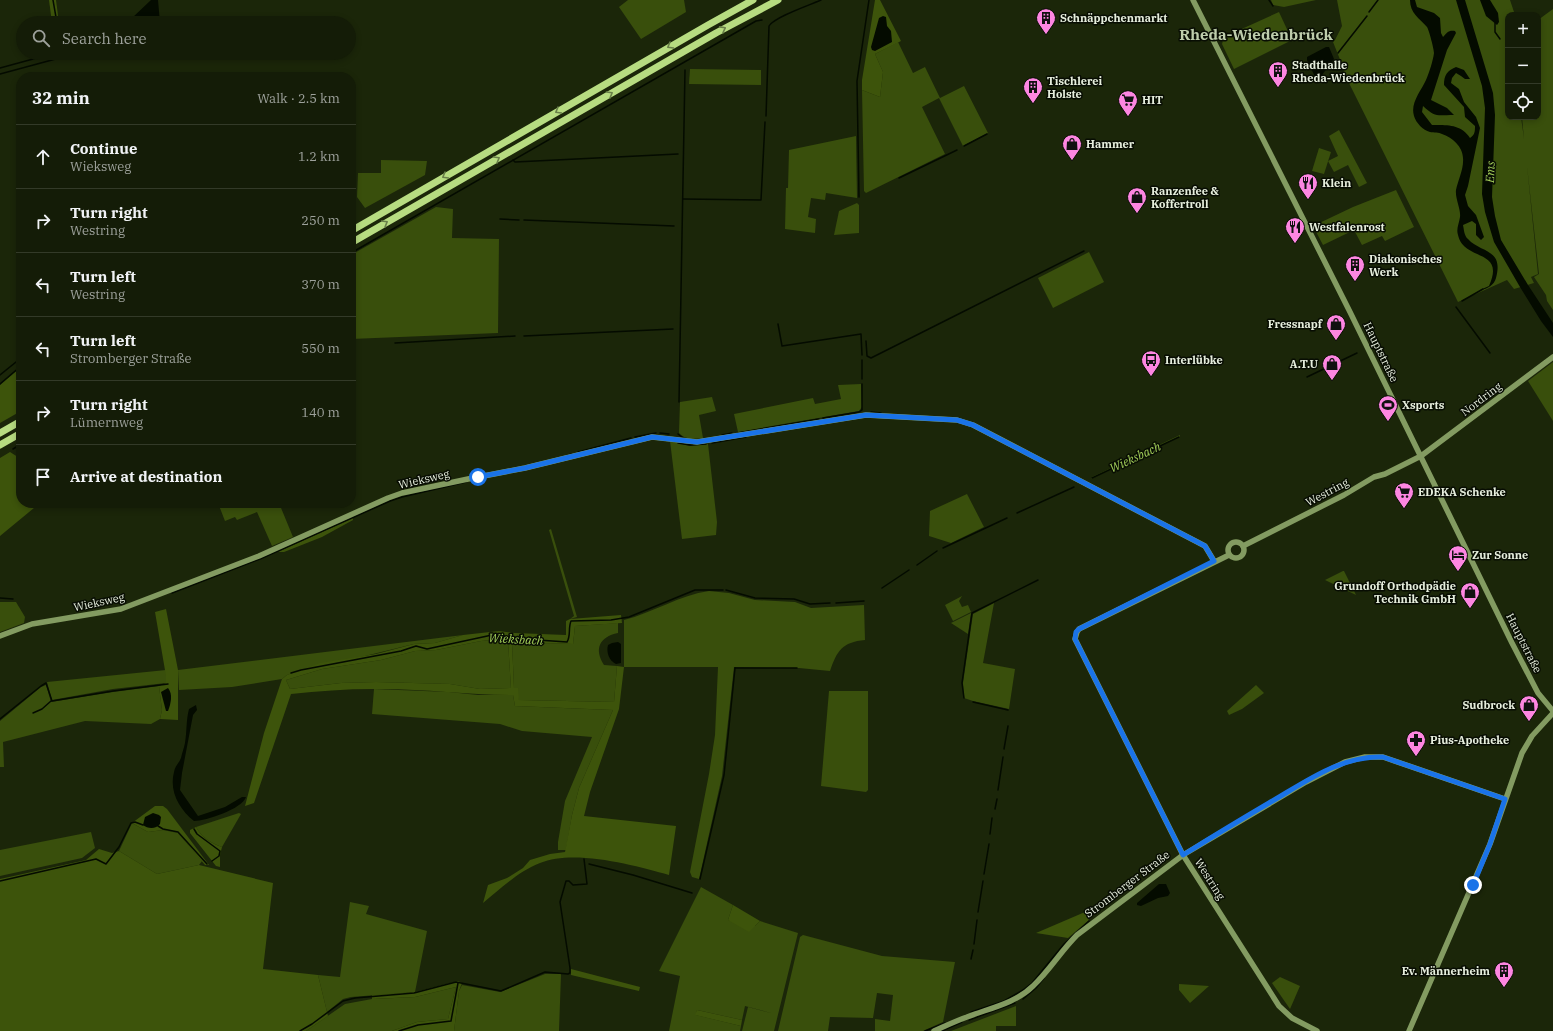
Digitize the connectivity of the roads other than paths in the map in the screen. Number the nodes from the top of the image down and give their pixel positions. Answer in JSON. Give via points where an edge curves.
{"nodes":[{"id":1,"x":753,"y":0,"type":"edge"},
{"id":2,"x":778,"y":0,"type":"edge"},
{"id":3,"x":1193,"y":0,"type":"edge"},
{"id":4,"x":356,"y":227,"type":"edge"},
{"id":5,"x":356,"y":240,"type":"edge"},
{"id":6,"x":1553,"y":357,"type":"edge"},
{"id":7,"x":16,"y":424,"type":"edge"},
{"id":8,"x":0,"y":433,"type":"edge"},
{"id":9,"x":16,"y":436,"type":"edge"},
{"id":10,"x":0,"y":445,"type":"edge"},
{"id":11,"x":1421,"y":456,"type":"junction"},
{"id":12,"x":1243,"y":546,"type":"junction"},
{"id":13,"x":1228,"y":555,"type":"junction"},
{"id":14,"x":1214,"y":561,"type":"junction"},
{"id":15,"x":0,"y":636,"type":"edge"},
{"id":16,"x":1553,"y":712,"type":"edge"},
{"id":17,"x":1505,"y":799,"type":"junction"},
{"id":18,"x":1183,"y":855,"type":"junction"},
{"id":19,"x":934,"y":1031,"type":"edge"},
{"id":20,"x":1317,"y":1031,"type":"edge"},
{"id":21,"x":1409,"y":1031,"type":"edge"}],
"edges":[{"from":1,"to":4,"type":"highway","one_way":true},
{"from":5,"to":2,"type":"highway","one_way":true},
{"from":3,"to":11,"type":"street","name":"Hauptstraße"},
{"from":6,"to":11,"type":"street","name":"Nordring"},
{"from":7,"to":8,"type":"highway"},
{"from":9,"to":10,"type":"highway"},
{"from":11,"to":12,"type":"street","name":"Westring"},
{"from":11,"to":16,"type":"street","name":"Hauptstraße","via":[[1538,694]]},
{"from":12,"to":13,"type":"street","via":[[1244,553],[1240,558]]},
{"from":12,"to":13,"type":"street","via":[[1238,542],[1231,543],[1227,548]]},
{"from":13,"to":14,"type":"street","name":"Westring"},
{"from":14,"to":15,"type":"street","name":"Wieksweg","via":[[1205,546],[973,425],[957,420],[866,415],[697,442],[652,437],[525,468],[402,493],[259,556],[121,609],[32,624]]},
{"from":14,"to":18,"type":"street","name":"Westring","via":[[1079,629],[1075,639]]},
{"from":16,"to":17,"type":"street","via":[[1525,746]]},
{"from":17,"to":18,"type":"street","name":"Stromberger Straße","via":[[1383,757],[1365,757],[1342,763],[1306,782]]},
{"from":17,"to":21,"type":"street","via":[[1490,844]]},
{"from":18,"to":19,"type":"street","name":"Stromberger Straße","via":[[1077,935],[1034,986],[1025,993],[1005,1004]]},
{"from":18,"to":20,"type":"street","name":"Westring","via":[[1279,1006],[1292,1018]]}]}
